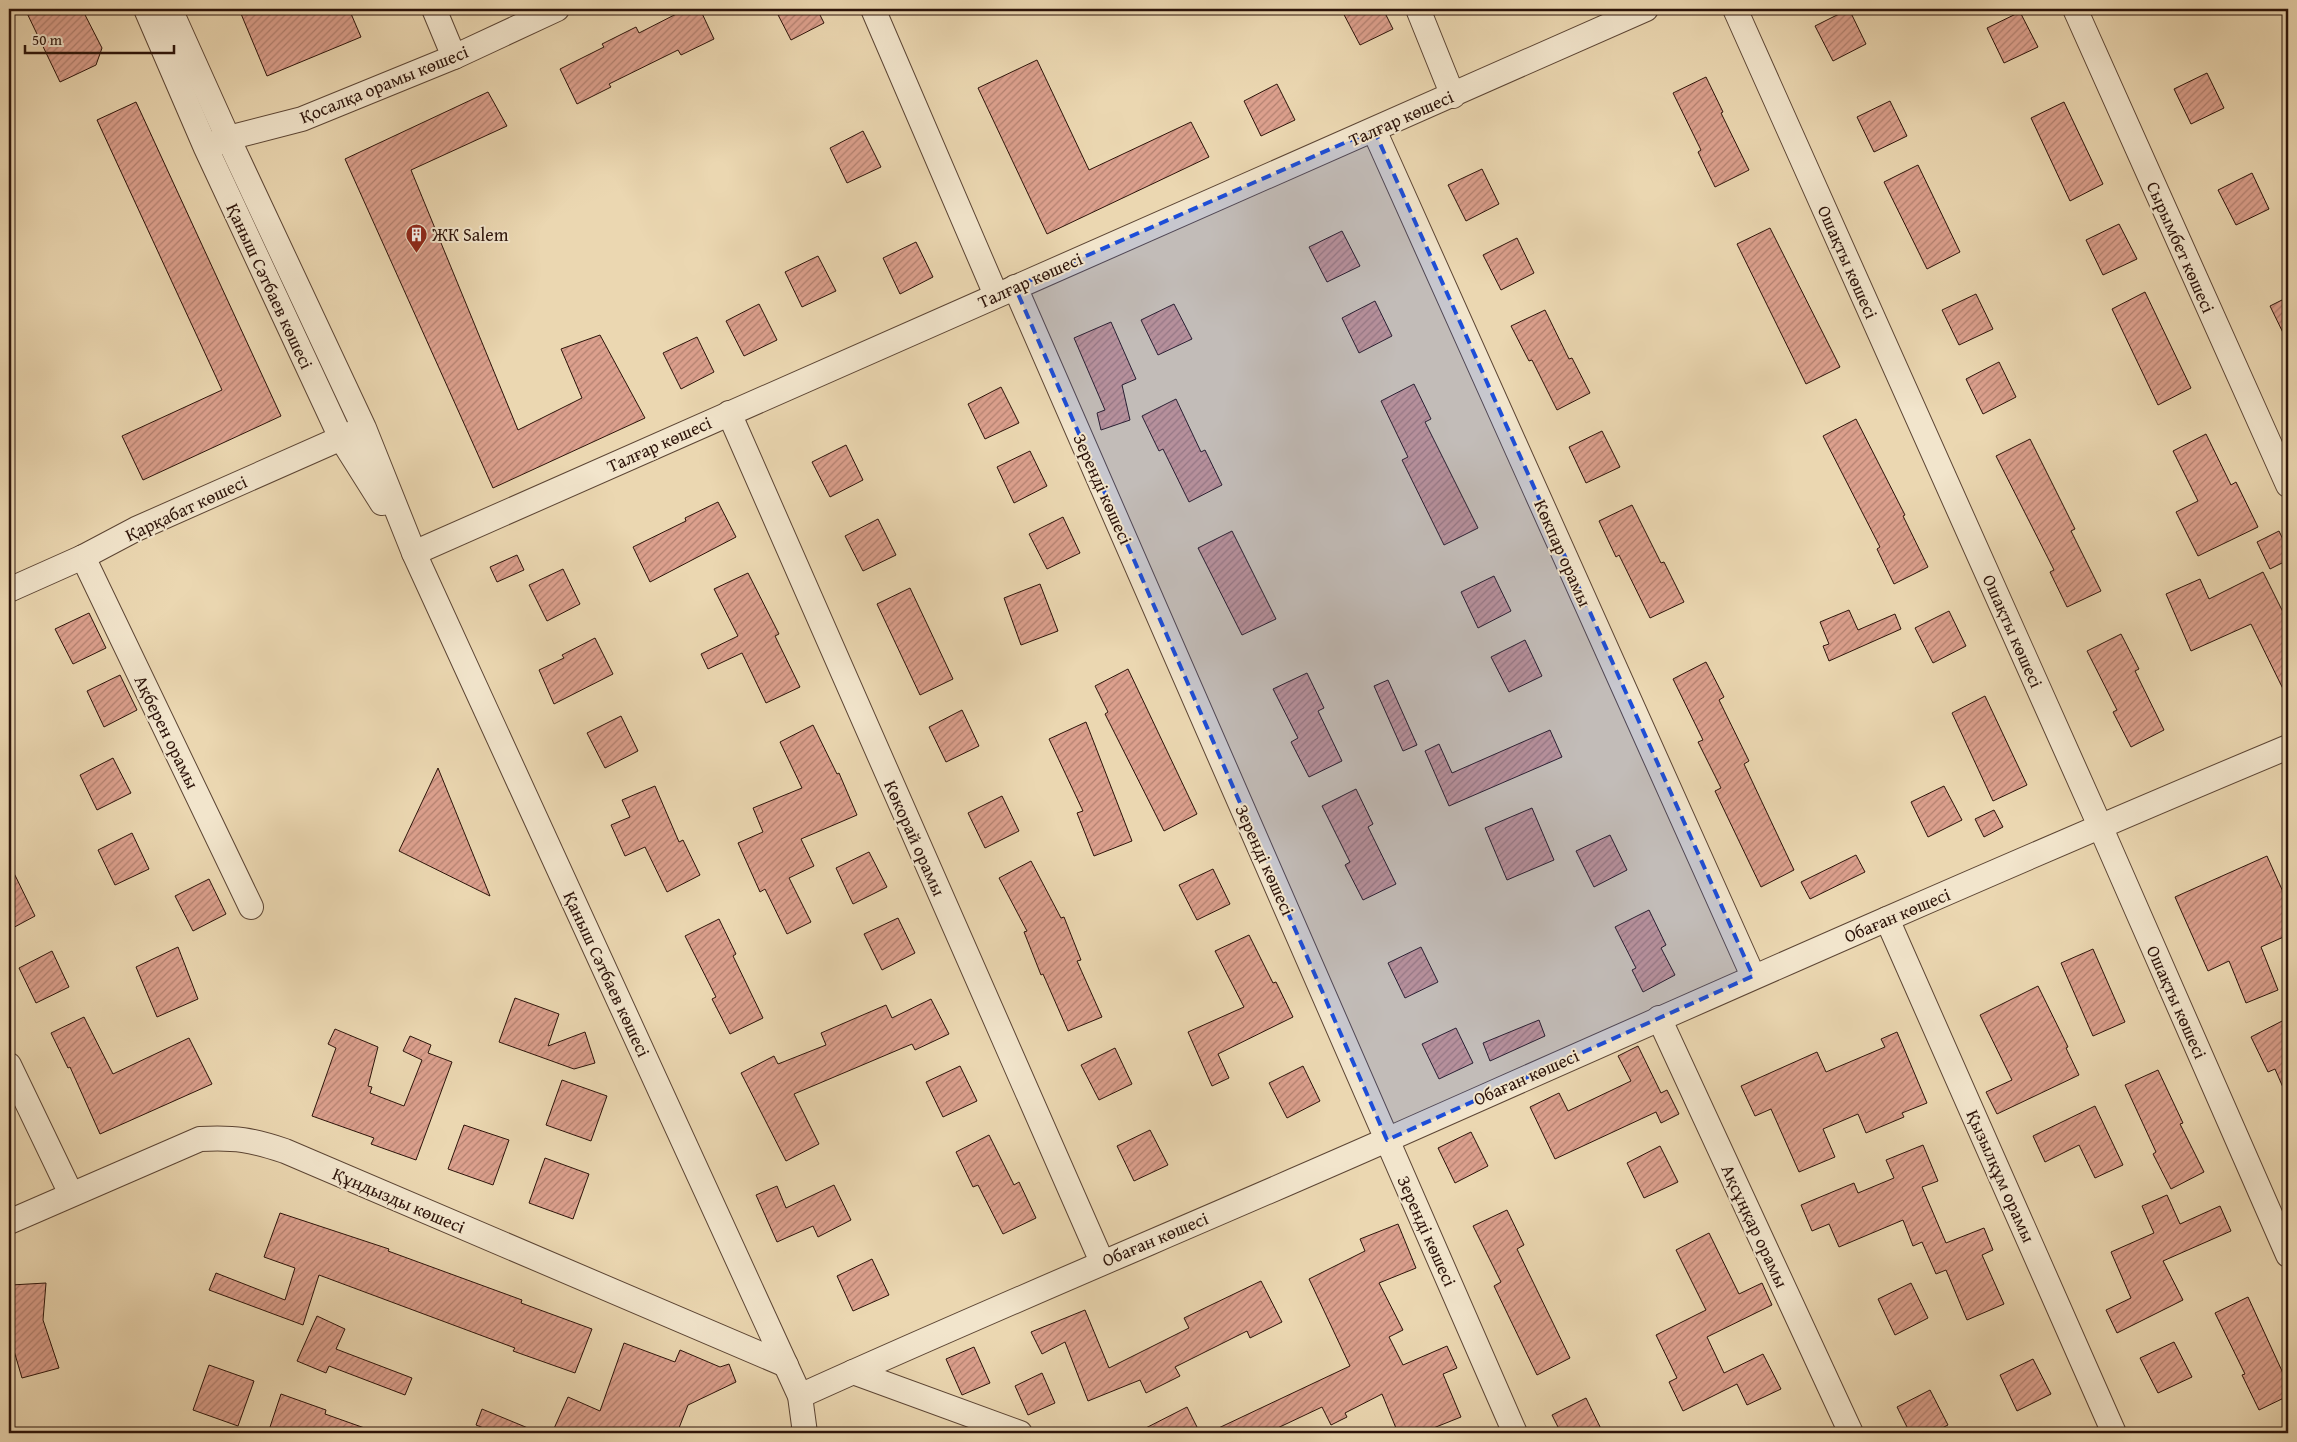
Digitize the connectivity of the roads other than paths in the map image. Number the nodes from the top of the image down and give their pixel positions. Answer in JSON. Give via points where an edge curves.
{"nodes":[{"id":1,"x":146,"y":9,"type":"edge"},
{"id":2,"x":170,"y":9,"type":"edge"},
{"id":3,"x":434,"y":9,"type":"edge"},
{"id":4,"x":557,"y":9,"type":"edge"},
{"id":5,"x":874,"y":9,"type":"edge"},
{"id":6,"x":1418,"y":9,"type":"edge"},
{"id":7,"x":1646,"y":9,"type":"edge"},
{"id":8,"x":1735,"y":9,"type":"edge"},
{"id":9,"x":2074,"y":9,"type":"edge"},
{"id":10,"x":454,"y":57,"type":"junction"},
{"id":11,"x":1453,"y":96,"type":"junction"},
{"id":12,"x":1374,"y":130,"type":"junction"},
{"id":13,"x":228,"y":138,"type":"junction"},
{"id":14,"x":206,"y":148,"type":"junction"},
{"id":15,"x":1005,"y":291,"type":"junction"},
{"id":16,"x":729,"y":413,"type":"junction"},
{"id":17,"x":364,"y":428,"type":"junction"},
{"id":18,"x":341,"y":438,"type":"junction"},
{"id":19,"x":2288,"y":485,"type":"edge"},
{"id":20,"x":414,"y":552,"type":"junction"},
{"id":21,"x":83,"y":557,"type":"junction"},
{"id":22,"x":9,"y":590,"type":"edge"},
{"id":23,"x":2288,"y":747,"type":"edge"},
{"id":24,"x":2100,"y":826,"type":"junction"},
{"id":25,"x":250,"y":907,"type":"dead end"},
{"id":26,"x":1887,"y":920,"type":"junction"},
{"id":27,"x":1753,"y":976,"type":"junction"},
{"id":28,"x":1659,"y":1018,"type":"junction"},
{"id":29,"x":9,"y":1065,"type":"edge"},
{"id":30,"x":1387,"y":1140,"type":"junction"},
{"id":31,"x":70,"y":1194,"type":"junction"},
{"id":32,"x":9,"y":1222,"type":"edge"},
{"id":33,"x":2288,"y":1255,"type":"edge"},
{"id":34,"x":1102,"y":1262,"type":"junction"},
{"id":35,"x":786,"y":1366,"type":"junction"},
{"id":36,"x":853,"y":1372,"type":"junction"},
{"id":37,"x":800,"y":1396,"type":"junction"},
{"id":38,"x":805,"y":1433,"type":"edge"},
{"id":39,"x":1020,"y":1433,"type":"edge"},
{"id":40,"x":1515,"y":1433,"type":"edge"},
{"id":41,"x":1851,"y":1433,"type":"edge"},
{"id":42,"x":2114,"y":1433,"type":"edge"}],
"edges":[{"from":1,"to":14,"type":"street","name":"Қаныш Сәтбаев көшесі"},
{"from":2,"to":13,"type":"street","name":"Қаныш Сәтбаев көшесі"},
{"from":3,"to":10,"type":"street"},
{"from":4,"to":10,"type":"street","name":"Қосалқа орамы көшесі"},
{"from":5,"to":15,"type":"street","name":"Зеренді көшесі"},
{"from":6,"to":11,"type":"street"},
{"from":7,"to":11,"type":"street","name":"Талғар көшесі"},
{"from":8,"to":24,"type":"street","name":"Ошақты көшесі"},
{"from":9,"to":19,"type":"street","name":"Сырымбет көшесі"},
{"from":10,"to":13,"type":"street","name":"Қосалқа орамы көшесі","via":[[302,118]]},
{"from":11,"to":12,"type":"street","name":"Талғар көшесі"},
{"from":12,"to":15,"type":"street","name":"Талғар көшесі"},
{"from":12,"to":27,"type":"street","name":"Көкпар орамы"},
{"from":13,"to":14,"type":"street","name":"Қосалқа орамы көшесі"},
{"from":13,"to":17,"type":"street","name":"Қаныш Сәтбаев көшесі"},
{"from":14,"to":18,"type":"street","name":"Қаныш Сәтбаев көшесі"},
{"from":15,"to":16,"type":"street","name":"Талғар көшесі"},
{"from":15,"to":30,"type":"street","name":"Зеренді көшесі"},
{"from":16,"to":20,"type":"street","name":"Талғар көшесі"},
{"from":16,"to":34,"type":"street","name":"Көкорай орамы"},
{"from":17,"to":18,"type":"street","name":"Қарқабат көшесі"},
{"from":17,"to":20,"type":"street","name":"Қаныш Сәтбаев көшесі"},
{"from":18,"to":20,"type":"street","name":"Қаныш Сәтбаев көшесі"},
{"from":18,"to":21,"type":"street","name":"Қарқабат көшесі","via":[[136,529]]},
{"from":20,"to":35,"type":"street","name":"Қаныш Сәтбаев көшесі"},
{"from":21,"to":22,"type":"street","name":"Қарқабат көшесі"},
{"from":21,"to":25,"type":"street","name":"Ақберен орамы"},
{"from":23,"to":24,"type":"street","name":"Обаған көшесі"},
{"from":24,"to":26,"type":"street","name":"Обаған көшесі"},
{"from":24,"to":33,"type":"street","name":"Ошақты көшесі"},
{"from":26,"to":27,"type":"street","name":"Обаған көшесі"},
{"from":26,"to":42,"type":"street","name":"Қызылқұм орамы"},
{"from":27,"to":28,"type":"street","name":"Обаған көшесі"},
{"from":28,"to":30,"type":"street","name":"Обаған көшесі"},
{"from":28,"to":41,"type":"street","name":"Ақсұңқар орамы"},
{"from":29,"to":31,"type":"street"},
{"from":30,"to":34,"type":"street","name":"Обаған көшесі"},
{"from":30,"to":40,"type":"street","name":"Зеренді көшесі"},
{"from":31,"to":32,"type":"street","name":"Құндызды көшесі"},
{"from":31,"to":35,"type":"street","name":"Құндызды көшесі","via":[[200,1139],[225,1137],[249,1140],[285,1152]]},
{"from":34,"to":36,"type":"street","name":"Обаған көшесі"},
{"from":35,"to":37,"type":"street","name":"Қаныш Сәтбаев көшесі"},
{"from":36,"to":37,"type":"street","name":"Обаған көшесі"},
{"from":36,"to":39,"type":"street"},
{"from":37,"to":38,"type":"street"}]}
